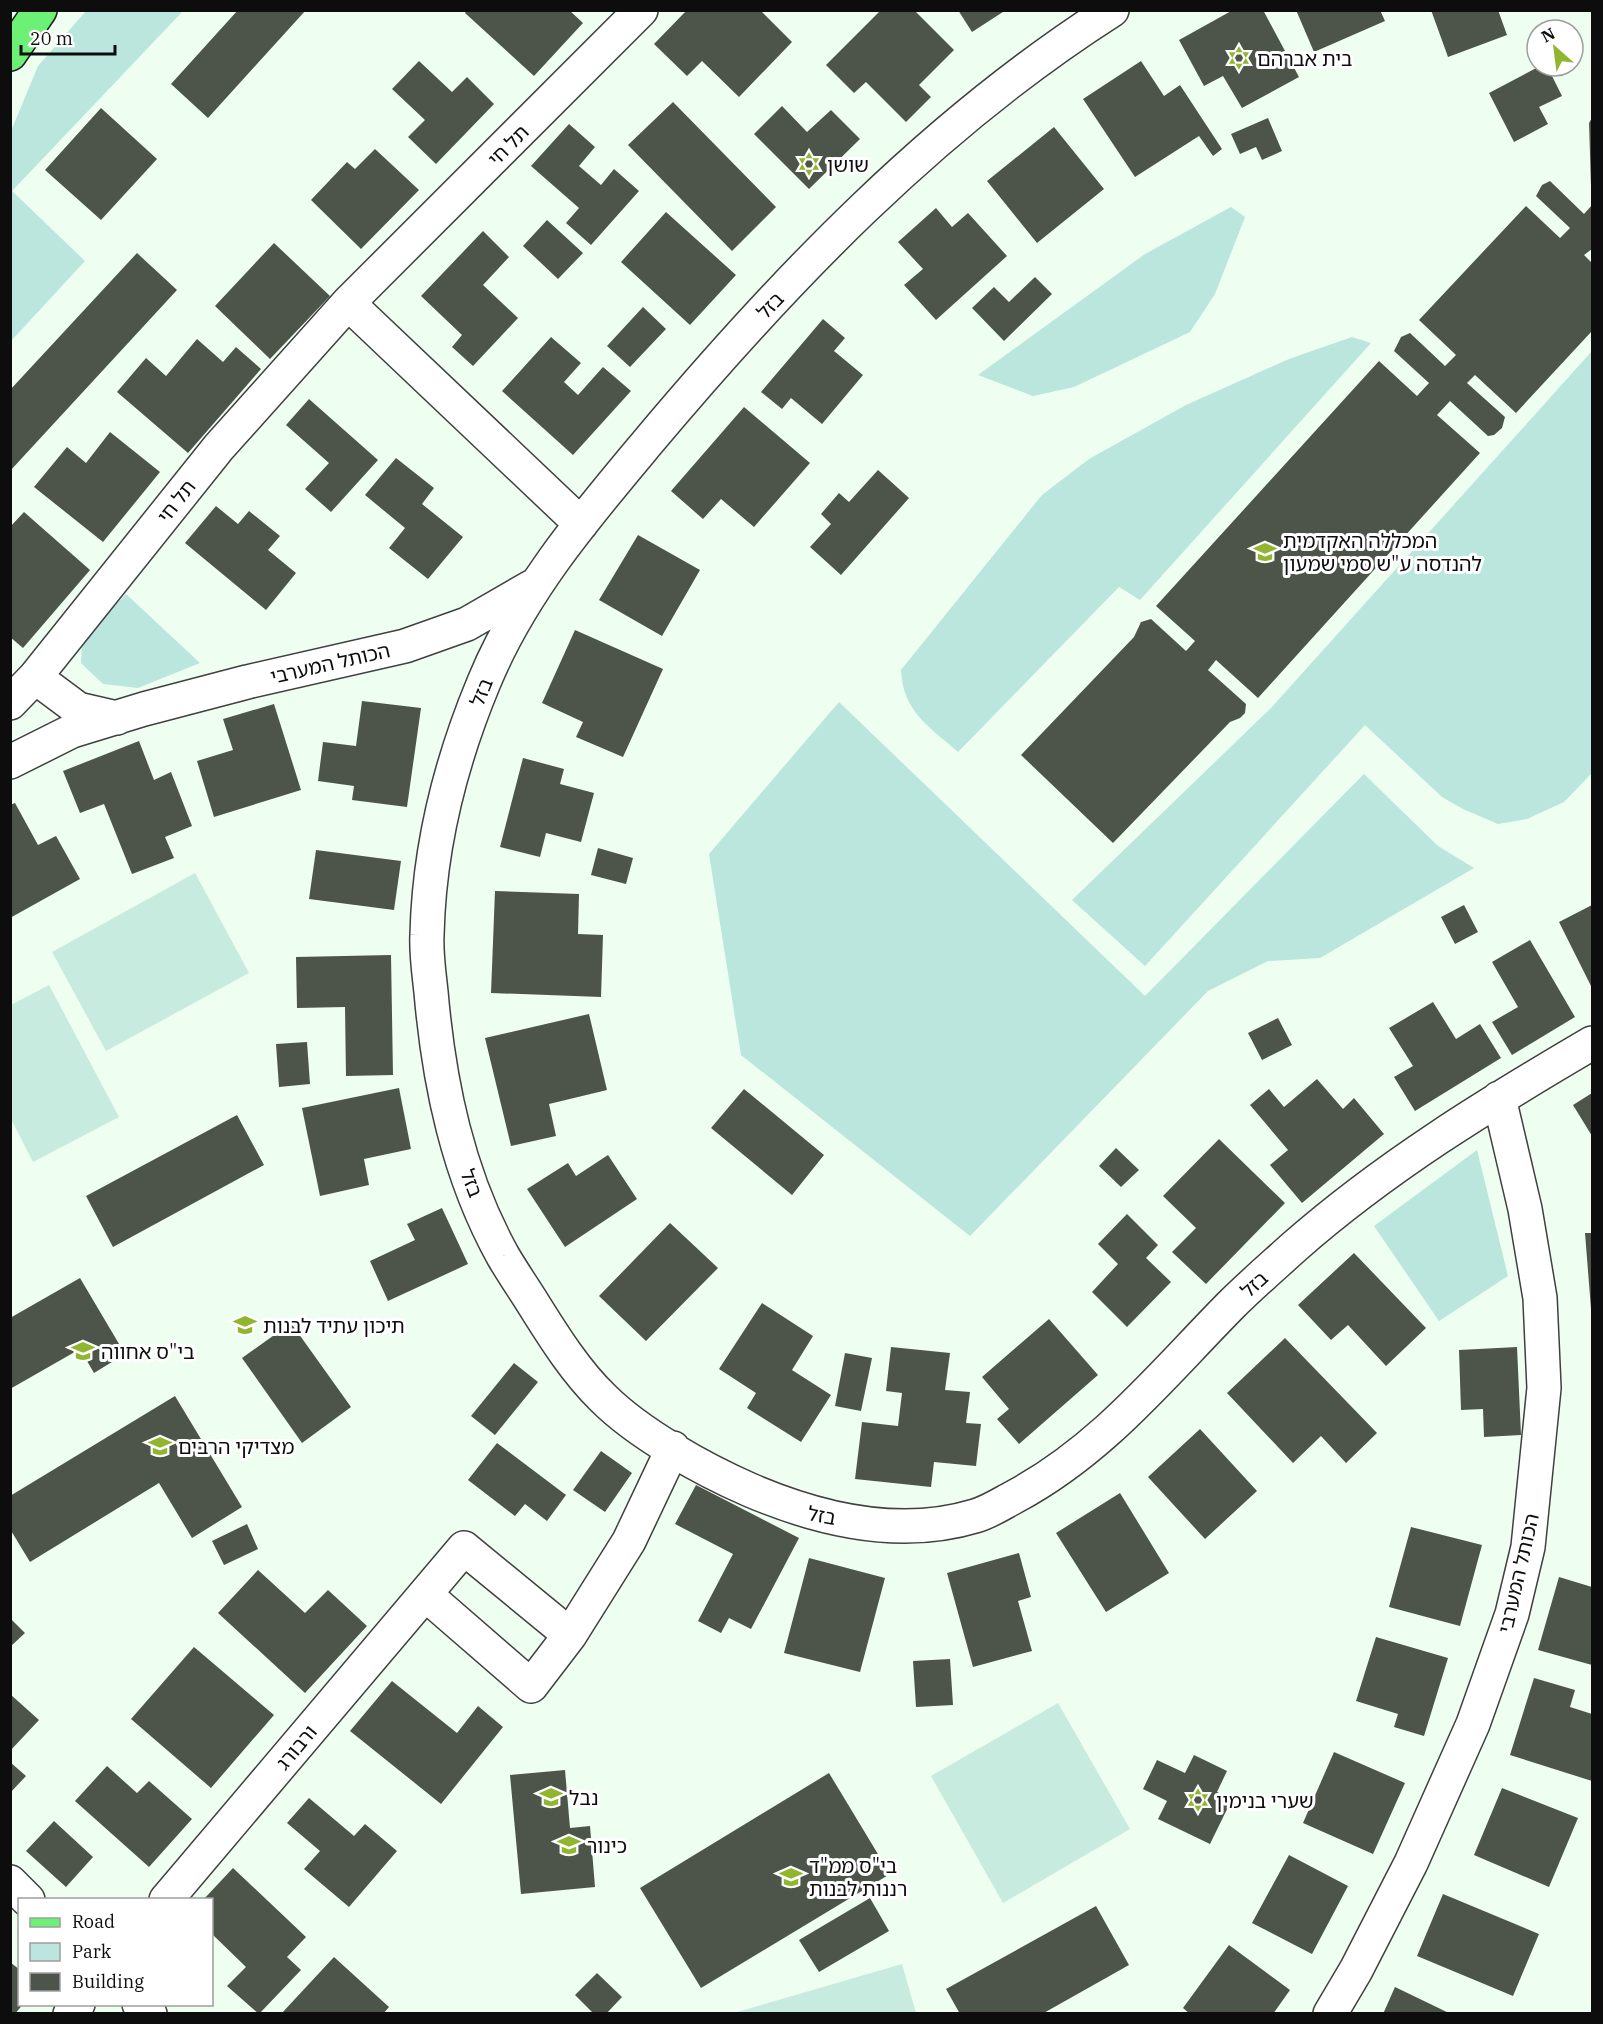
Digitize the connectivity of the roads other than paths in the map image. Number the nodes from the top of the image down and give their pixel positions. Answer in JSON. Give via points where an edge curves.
{"nodes":[{"id":1,"x":40,"y":10,"type":"edge"},
{"id":2,"x":641,"y":10,"type":"edge"},
{"id":3,"x":1112,"y":10,"type":"edge"},
{"id":4,"x":10,"y":54,"type":"edge"},
{"id":5,"x":348,"y":303,"type":"junction"},
{"id":6,"x":581,"y":524,"type":"junction"},
{"id":7,"x":533,"y":586,"type":"junction"},
{"id":8,"x":35,"y":677,"type":"junction"},
{"id":9,"x":10,"y":703,"type":"edge"},
{"id":10,"x":117,"y":718,"type":"junction"},
{"id":11,"x":10,"y":762,"type":"edge"},
{"id":12,"x":1593,"y":1043,"type":"edge"},
{"id":13,"x":1499,"y":1098,"type":"junction"},
{"id":14,"x":673,"y":1448,"type":"junction"},
{"id":15,"x":425,"y":1594,"type":"junction"},
{"id":16,"x":570,"y":1635,"type":"junction"},
{"id":17,"x":10,"y":1882,"type":"edge"},
{"id":18,"x":27,"y":1898,"type":"edge"},
{"id":19,"x":167,"y":1898,"type":"edge"},
{"id":20,"x":1330,"y":2013,"type":"edge"}],
"edges":[{"from":1,"to":4,"type":"main road"},
{"from":2,"to":5,"type":"street","name":"תל חי"},
{"from":3,"to":6,"type":"street","name":"בזל","via":[[1008,82],[912,163],[711,367]]},
{"from":5,"to":6,"type":"street"},
{"from":5,"to":8,"type":"street","name":"תל חי","via":[[219,447]]},
{"from":6,"to":7,"type":"street","name":"בזל"},
{"from":7,"to":10,"type":"street","name":"הכותל המערבי","via":[[466,624],[405,646],[246,682]]},
{"from":7,"to":14,"type":"street","name":"בזל","via":[[486,676],[456,754],[434,850],[426,938],[445,1101],[470,1183],[501,1253],[554,1336],[603,1399]]},
{"from":8,"to":9,"type":"street","name":"תל חי"},
{"from":8,"to":10,"type":"street","name":"הכותל המערבי","via":[[78,709]]},
{"from":10,"to":11,"type":"street","name":"הכותל המערבי","via":[[72,731]]},
{"from":12,"to":13,"type":"street","name":"בזל"},
{"from":13,"to":14,"type":"street","name":"בזל","via":[[1365,1188],[1299,1243],[1235,1301],[1097,1442],[1042,1482],[981,1515],[922,1527],[863,1523],[799,1511],[721,1477]]},
{"from":13,"to":20,"type":"street","name":"הכותל המערבי","via":[[1525,1209],[1540,1298],[1544,1388],[1528,1547],[1512,1614],[1473,1724],[1411,1863]]},
{"from":14,"to":16,"type":"street","via":[[629,1541]]},
{"from":15,"to":16,"type":"street","name":"ורבורג","via":[[464,1548]]},
{"from":15,"to":16,"type":"street","via":[[531,1686]]},
{"from":15,"to":19,"type":"street","name":"ורבורג"},
{"from":17,"to":18,"type":"street"}]}
